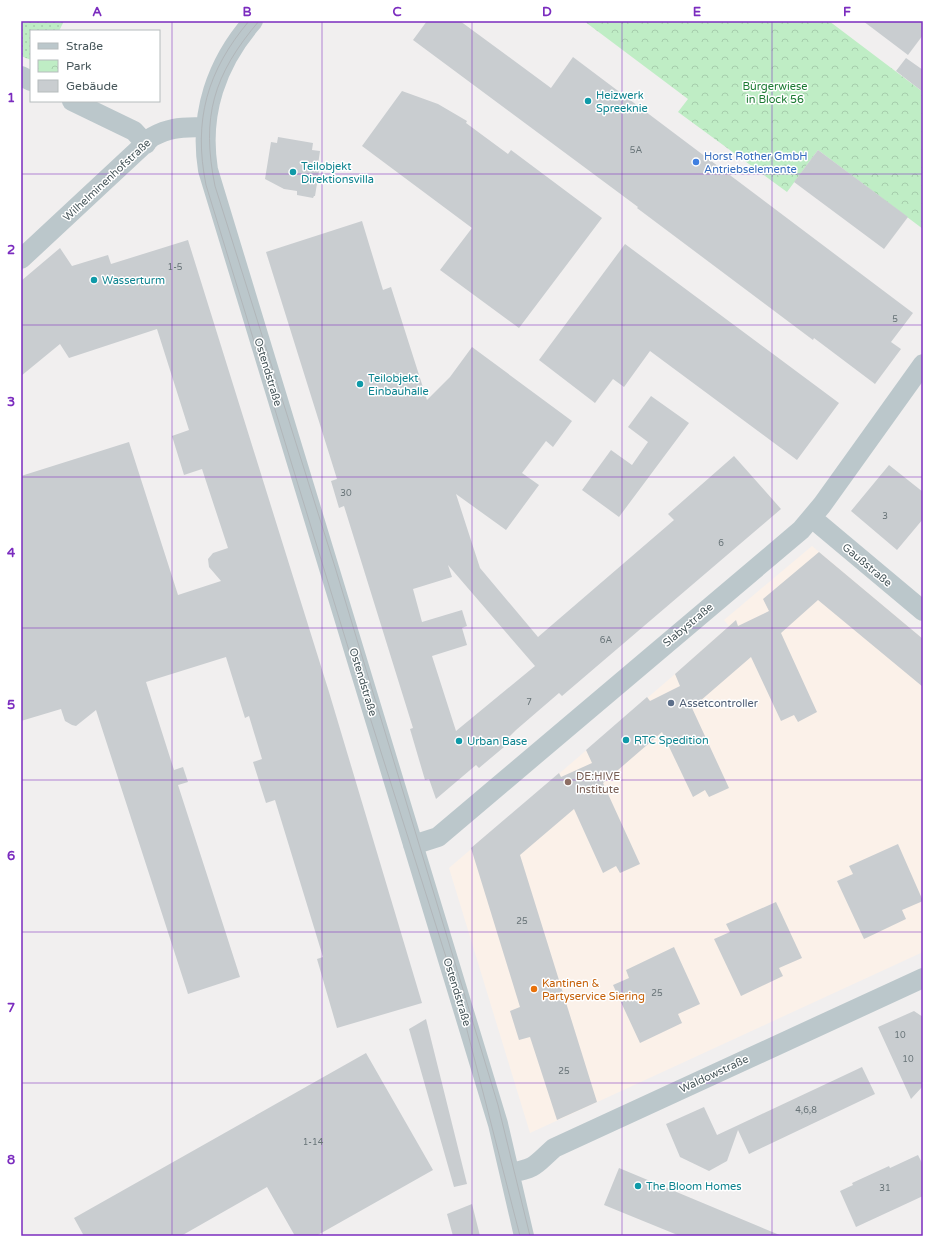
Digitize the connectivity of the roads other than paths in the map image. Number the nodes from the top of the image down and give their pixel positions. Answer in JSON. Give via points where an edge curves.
{"nodes":[{"id":1,"x":253,"y":21,"type":"edge"},
{"id":2,"x":21,"y":76,"type":"edge"},
{"id":3,"x":30,"y":80,"type":"edge"},
{"id":4,"x":74,"y":102,"type":"edge"},
{"id":5,"x":206,"y":127,"type":"junction"},
{"id":6,"x":146,"y":144,"type":"junction"},
{"id":7,"x":21,"y":258,"type":"edge"},
{"id":8,"x":923,"y":364,"type":"edge"},
{"id":9,"x":812,"y":518,"type":"junction"},
{"id":10,"x":923,"y":611,"type":"edge"},
{"id":11,"x":413,"y":845,"type":"junction"},
{"id":12,"x":923,"y":978,"type":"edge"},
{"id":13,"x":510,"y":1173,"type":"junction"},
{"id":14,"x":524,"y":1236,"type":"edge"}],
"edges":[{"from":1,"to":5,"type":"street","via":[[226,59],[218,76],[209,104]]},
{"from":2,"to":3,"type":"street"},
{"from":4,"to":6,"type":"street","via":[[134,131]]},
{"from":5,"to":6,"type":"street","name":"Wilhelminenhofstraße","via":[[166,130]]},
{"from":5,"to":11,"type":"street","name":"Ostendstraße","via":[[205,151],[218,209]]},
{"from":6,"to":7,"type":"street","name":"Wilhelminenhofstraße"},
{"from":8,"to":9,"type":"street","name":"Slabystraße"},
{"from":9,"to":10,"type":"street","name":"Gaußstraße"},
{"from":9,"to":11,"type":"street","name":"Slabystraße","via":[[438,836]]},
{"from":11,"to":13,"type":"street","name":"Ostendstraße","via":[[498,1124]]},
{"from":12,"to":13,"type":"street","name":"Waldowstraße","via":[[554,1148],[533,1168]]},
{"from":13,"to":14,"type":"street","name":"Ostendstraße"}]}
